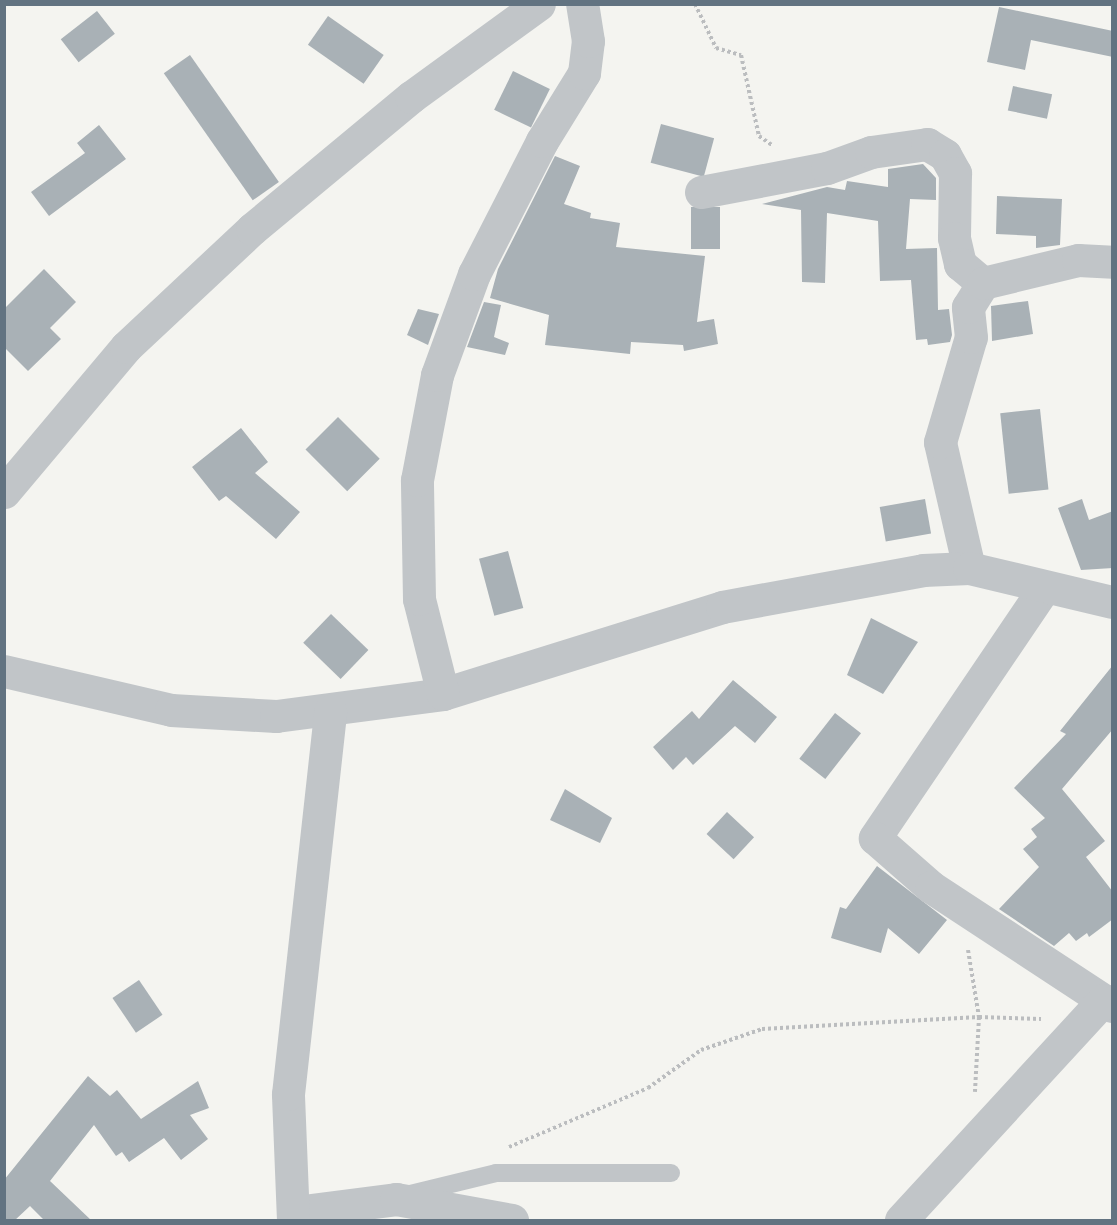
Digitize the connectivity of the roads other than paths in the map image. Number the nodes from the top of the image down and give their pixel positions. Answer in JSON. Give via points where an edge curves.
{"nodes":[{"id":1,"x":539,"y":4,"type":"edge"},
{"id":2,"x":582,"y":4,"type":"edge"},
{"id":3,"x":701,"y":192,"type":"dead end"},
{"id":4,"x":1113,"y":262,"type":"edge"},
{"id":5,"x":983,"y":283,"type":"junction"},
{"id":6,"x":4,"y":492,"type":"edge"},
{"id":7,"x":969,"y":568,"type":"junction"},
{"id":8,"x":1044,"y":588,"type":"junction"},
{"id":9,"x":1113,"y":602,"type":"edge"},
{"id":10,"x":4,"y":671,"type":"edge"},
{"id":11,"x":443,"y":694,"type":"junction"},
{"id":12,"x":330,"y":711,"type":"junction"},
{"id":13,"x":1100,"y":1009,"type":"edge"},
{"id":14,"x":671,"y":1173,"type":"dead end"},
{"id":15,"x":396,"y":1199,"type":"junction"},
{"id":16,"x":294,"y":1216,"type":"edge"},
{"id":17,"x":512,"y":1221,"type":"edge"},
{"id":18,"x":901,"y":1221,"type":"edge"}],
"edges":[{"from":1,"to":6,"type":"street","via":[[411,97],[252,229],[126,347]]},
{"from":2,"to":11,"type":"street","via":[[588,41],[584,73],[474,274],[436,375],[417,480],[419,587]]},
{"from":3,"to":5,"type":"street","via":[[871,152],[927,144],[945,155],[955,172],[954,238],[960,264]]},
{"from":4,"to":5,"type":"street","via":[[1078,260]]},
{"from":5,"to":7,"type":"street","via":[[968,307],[971,337],[940,442]]},
{"from":7,"to":8,"type":"street"},
{"from":7,"to":11,"type":"street","via":[[923,570],[722,607]]},
{"from":8,"to":9,"type":"street"},
{"from":8,"to":13,"type":"street","via":[[875,838],[962,908]]},
{"from":10,"to":12,"type":"street","via":[[182,711],[276,716]]},
{"from":11,"to":12,"type":"street"},
{"from":12,"to":16,"type":"street","via":[[288,1094]]},
{"from":13,"to":18,"type":"street"},
{"from":14,"to":15,"type":"lane","via":[[496,1173]]},
{"from":15,"to":16,"type":"street"},
{"from":15,"to":17,"type":"street"}]}
